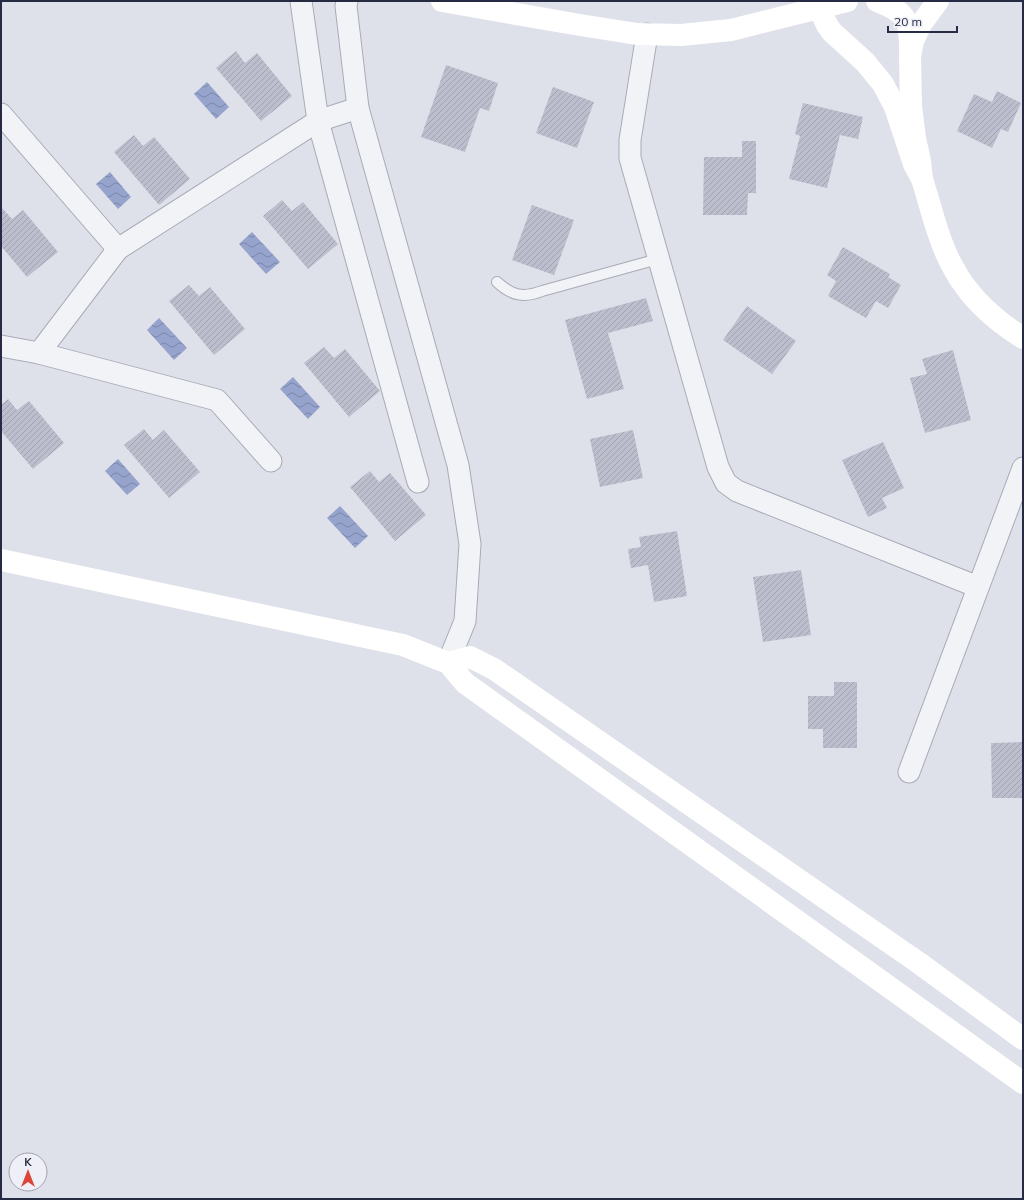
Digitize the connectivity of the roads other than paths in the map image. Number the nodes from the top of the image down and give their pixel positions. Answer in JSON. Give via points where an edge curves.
{"nodes":[{"id":1,"x":301,"y":1,"type":"edge"},
{"id":2,"x":347,"y":1,"type":"edge"},
{"id":3,"x":442,"y":1,"type":"edge"},
{"id":4,"x":847,"y":1,"type":"edge"},
{"id":5,"x":877,"y":1,"type":"edge"},
{"id":6,"x":938,"y":1,"type":"edge"},
{"id":7,"x":503,"y":6,"type":"edge"},
{"id":8,"x":819,"y":8,"type":"junction"},
{"id":9,"x":647,"y":34,"type":"junction"},
{"id":10,"x":910,"y":56,"type":"junction"},
{"id":11,"x":358,"y":108,"type":"junction"},
{"id":12,"x":1,"y":114,"type":"edge"},
{"id":13,"x":318,"y":121,"type":"junction"},
{"id":14,"x":922,"y":179,"type":"junction"},
{"id":15,"x":118,"y":249,"type":"junction"},
{"id":16,"x":658,"y":259,"type":"junction"},
{"id":17,"x":497,"y":282,"type":"dead end"},
{"id":18,"x":1023,"y":338,"type":"edge"},
{"id":19,"x":1,"y":346,"type":"edge"},
{"id":20,"x":39,"y":353,"type":"junction"},
{"id":21,"x":271,"y":461,"type":"dead end"},
{"id":22,"x":1023,"y":468,"type":"edge"},
{"id":23,"x":418,"y":482,"type":"dead end"},
{"id":24,"x":1,"y":560,"type":"edge"},
{"id":25,"x":978,"y":587,"type":"junction"},
{"id":26,"x":448,"y":663,"type":"junction"},
{"id":27,"x":909,"y":772,"type":"dead end"},
{"id":28,"x":1023,"y":1039,"type":"edge"},
{"id":29,"x":1023,"y":1083,"type":"edge"}],
"edges":[{"from":1,"to":13,"type":"street"},
{"from":2,"to":11,"type":"street","via":[[346,13]]},
{"from":3,"to":7,"type":"main road"},
{"from":4,"to":8,"type":"main road"},
{"from":5,"to":10,"type":"main road","via":[[893,7],[903,15],[908,26]]},
{"from":6,"to":10,"type":"main road","via":[[921,24],[913,41]]},
{"from":7,"to":9,"type":"main road","via":[[580,26]]},
{"from":8,"to":9,"type":"main road","via":[[731,30],[681,35]]},
{"from":8,"to":14,"type":"main road","via":[[826,25],[865,62],[883,84],[895,107],[914,164]]},
{"from":9,"to":16,"type":"street","via":[[630,140],[630,158]]},
{"from":10,"to":14,"type":"main road","via":[[911,106]]},
{"from":11,"to":13,"type":"street"},
{"from":11,"to":26,"type":"street","via":[[458,465],[470,544],[465,621]]},
{"from":12,"to":15,"type":"street"},
{"from":13,"to":15,"type":"street"},
{"from":13,"to":23,"type":"street"},
{"from":14,"to":18,"type":"main road","via":[[941,240],[954,269],[971,294],[995,319]]},
{"from":15,"to":20,"type":"street"},
{"from":16,"to":17,"type":"lane","via":[[523,296],[513,294]]},
{"from":16,"to":25,"type":"street","via":[[718,467],[726,483],[737,491]]},
{"from":19,"to":20,"type":"street"},
{"from":20,"to":21,"type":"street","via":[[217,400]]},
{"from":22,"to":25,"type":"street"},
{"from":24,"to":26,"type":"main road","via":[[404,645]]},
{"from":25,"to":27,"type":"street"},
{"from":26,"to":28,"type":"main road","via":[[470,657],[494,669],[919,962]]},
{"from":26,"to":29,"type":"main road","via":[[465,683]]}]}
